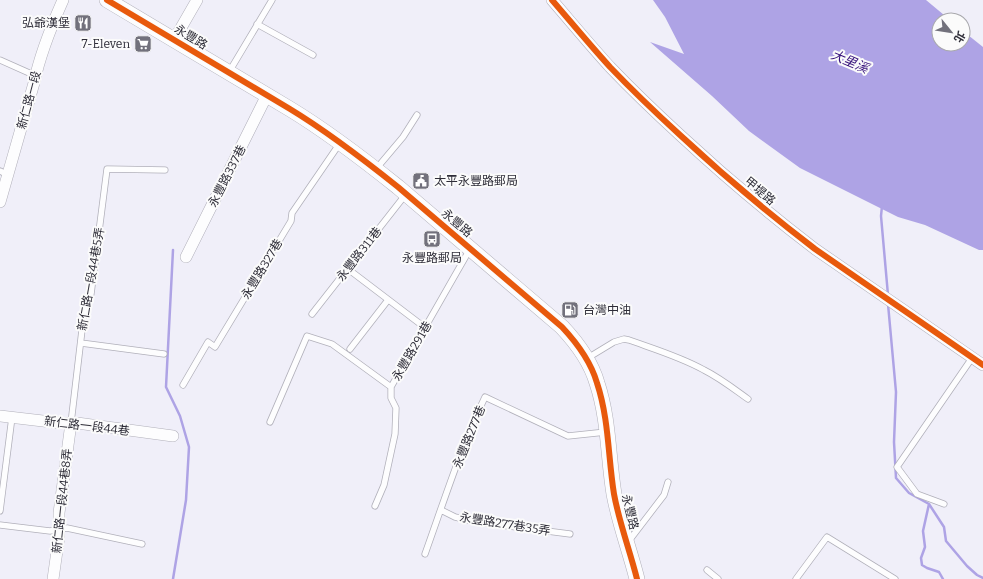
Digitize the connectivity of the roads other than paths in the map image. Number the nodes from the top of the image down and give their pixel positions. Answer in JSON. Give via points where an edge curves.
{"nodes":[{"id":1,"x":63,"y":0,"type":"edge"},
{"id":2,"x":109,"y":0,"type":"edge"},
{"id":3,"x":197,"y":0,"type":"edge"},
{"id":4,"x":272,"y":0,"type":"edge"},
{"id":5,"x":552,"y":0,"type":"edge"},
{"id":6,"x":257,"y":24,"type":"junction"},
{"id":7,"x":174,"y":40,"type":"junction"},
{"id":8,"x":312,"y":55,"type":"dead end"},
{"id":9,"x":0,"y":60,"type":"edge"},
{"id":10,"x":229,"y":73,"type":"junction"},
{"id":11,"x":36,"y":76,"type":"junction"},
{"id":12,"x":267,"y":95,"type":"junction"},
{"id":13,"x":417,"y":115,"type":"dead end"},
{"id":14,"x":340,"y":143,"type":"junction"},
{"id":15,"x":165,"y":170,"type":"dead end"},
{"id":16,"x":376,"y":170,"type":"junction"},
{"id":17,"x":4,"y":173,"type":"edge"},
{"id":18,"x":406,"y":194,"type":"junction"},
{"id":19,"x":0,"y":202,"type":"edge"},
{"id":20,"x":471,"y":249,"type":"junction"},
{"id":21,"x":186,"y":256,"type":"dead end"},
{"id":22,"x":348,"y":269,"type":"junction"},
{"id":23,"x":388,"y":300,"type":"junction"},
{"id":24,"x":312,"y":314,"type":"dead end"},
{"id":25,"x":426,"y":327,"type":"junction"},
{"id":26,"x":80,"y":343,"type":"junction"},
{"id":27,"x":350,"y":349,"type":"dead end"},
{"id":28,"x":164,"y":354,"type":"dead end"},
{"id":29,"x":972,"y":358,"type":"junction"},
{"id":30,"x":586,"y":359,"type":"junction"},
{"id":31,"x":983,"y":365,"type":"edge"},
{"id":32,"x":183,"y":385,"type":"dead end"},
{"id":33,"x":391,"y":388,"type":"junction"},
{"id":34,"x":748,"y":399,"type":"dead end"},
{"id":35,"x":0,"y":416,"type":"edge"},
{"id":36,"x":12,"y":417,"type":"junction"},
{"id":37,"x":270,"y":422,"type":"dead end"},
{"id":38,"x":71,"y":423,"type":"junction"},
{"id":39,"x":607,"y":432,"type":"junction"},
{"id":40,"x":173,"y":436,"type":"dead end"},
{"id":41,"x":668,"y":482,"type":"dead end"},
{"id":42,"x":944,"y":504,"type":"dead end"},
{"id":43,"x":375,"y":506,"type":"dead end"},
{"id":44,"x":442,"y":510,"type":"junction"},
{"id":45,"x":0,"y":511,"type":"edge"},
{"id":46,"x":0,"y":525,"type":"edge"},
{"id":47,"x":59,"y":529,"type":"junction"},
{"id":48,"x":570,"y":534,"type":"dead end"},
{"id":49,"x":142,"y":544,"type":"dead end"},
{"id":50,"x":627,"y":544,"type":"junction"},
{"id":51,"x":426,"y":554,"type":"dead end"},
{"id":52,"x":707,"y":570,"type":"dead end"},
{"id":53,"x":53,"y":579,"type":"edge"},
{"id":54,"x":637,"y":579,"type":"edge"},
{"id":55,"x":718,"y":579,"type":"edge"},
{"id":56,"x":796,"y":579,"type":"edge"},
{"id":57,"x":896,"y":579,"type":"edge"}],
"edges":[{"from":1,"to":11,"type":"street","name":"新仁路一段","via":[[48,34]]},
{"from":2,"to":7,"type":"street","name":"永豐路"},
{"from":3,"to":7,"type":"street"},
{"from":4,"to":6,"type":"lane"},
{"from":5,"to":29,"type":"street","name":"甲堤路","via":[[648,105],[747,195],[815,249]]},
{"from":6,"to":8,"type":"lane"},
{"from":6,"to":10,"type":"lane"},
{"from":7,"to":10,"type":"street","name":"永豐路"},
{"from":9,"to":11,"type":"lane"},
{"from":10,"to":12,"type":"street","name":"永豐路"},
{"from":11,"to":17,"type":"street","name":"新仁路一段"},
{"from":12,"to":14,"type":"street","name":"永豐路"},
{"from":12,"to":21,"type":"street","name":"永豐路337巷"},
{"from":13,"to":16,"type":"lane"},
{"from":14,"to":16,"type":"street","name":"永豐路"},
{"from":14,"to":32,"type":"lane","name":"永豐路327巷","via":[[292,213],[291,221],[215,347],[208,342]]},
{"from":15,"to":26,"type":"lane","name":"新仁路一段44巷5弄","via":[[107,169],[91,294],[84,313]]},
{"from":16,"to":18,"type":"street","name":"永豐路"},
{"from":17,"to":19,"type":"street","name":"新仁路一段"},
{"from":18,"to":20,"type":"street","name":"永豐路"},
{"from":18,"to":22,"type":"lane","name":"永豐路311巷"},
{"from":20,"to":25,"type":"lane","name":"永豐路291巷"},
{"from":20,"to":30,"type":"street","name":"永豐路","via":[[562,327]]},
{"from":22,"to":23,"type":"lane"},
{"from":22,"to":24,"type":"lane","name":"永豐路311巷"},
{"from":23,"to":25,"type":"lane"},
{"from":23,"to":27,"type":"lane"},
{"from":25,"to":33,"type":"lane","name":"永豐路291巷"},
{"from":26,"to":28,"type":"lane"},
{"from":26,"to":38,"type":"lane","name":"新仁路一段44巷5弄"},
{"from":29,"to":31,"type":"street","name":"甲堤路"},
{"from":29,"to":42,"type":"lane","via":[[897,467],[918,494]]},
{"from":30,"to":34,"type":"lane","via":[[614,342],[629,340],[703,369]]},
{"from":30,"to":39,"type":"street","name":"永豐路","via":[[597,382],[605,411]]},
{"from":33,"to":37,"type":"lane","via":[[332,344],[308,336]]},
{"from":33,"to":43,"type":"lane","name":"永豐路291巷","via":[[391,398],[396,408],[395,434],[384,485]]},
{"from":35,"to":36,"type":"street","name":"新仁路一段44巷"},
{"from":36,"to":38,"type":"street","name":"新仁路一段44巷"},
{"from":36,"to":45,"type":"lane"},
{"from":38,"to":40,"type":"street","name":"新仁路一段44巷"},
{"from":38,"to":47,"type":"street","name":"新仁路一段44巷8弄"},
{"from":39,"to":44,"type":"lane","name":"永豐路277巷","via":[[568,436],[485,397],[465,443]]},
{"from":39,"to":50,"type":"street","name":"永豐路","via":[[614,496]]},
{"from":41,"to":50,"type":"lane","via":[[664,495]]},
{"from":44,"to":48,"type":"lane","name":"永豐路277巷35弄","via":[[455,517],[476,522]]},
{"from":44,"to":51,"type":"lane","name":"永豐路277巷"},
{"from":46,"to":47,"type":"lane","via":[[50,531]]},
{"from":47,"to":49,"type":"lane","via":[[68,528]]},
{"from":47,"to":53,"type":"street","name":"新仁路一段44巷8弄"},
{"from":50,"to":54,"type":"street","name":"永豐路"},
{"from":52,"to":55,"type":"lane"},
{"from":56,"to":57,"type":"lane","via":[[827,537]]}]}
